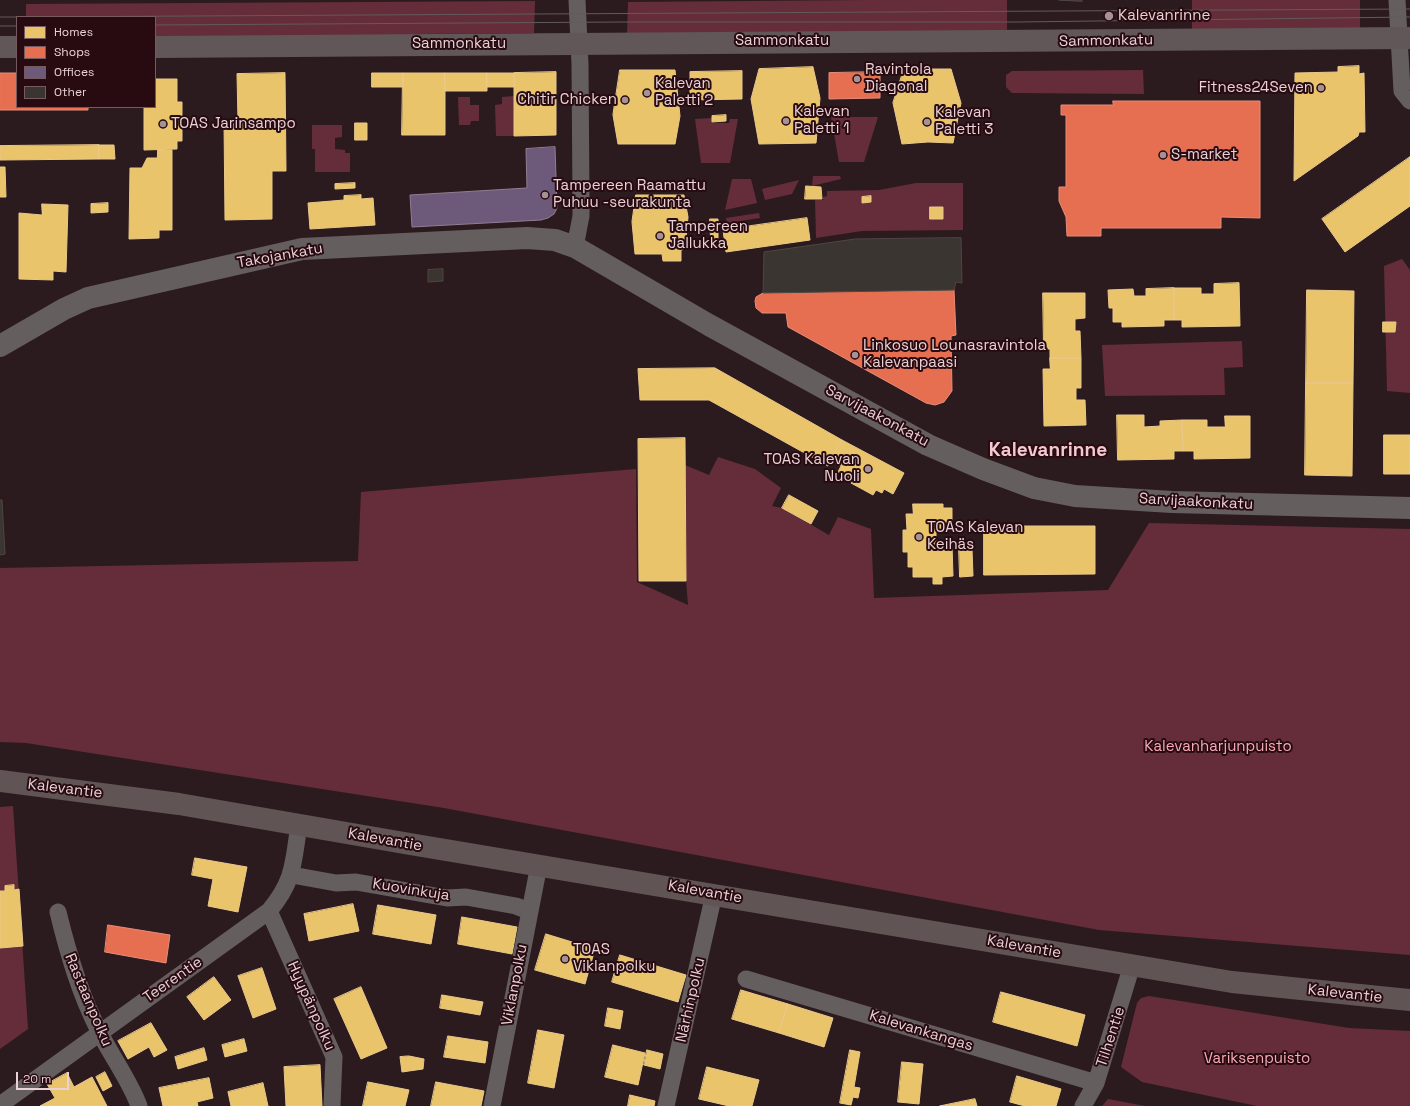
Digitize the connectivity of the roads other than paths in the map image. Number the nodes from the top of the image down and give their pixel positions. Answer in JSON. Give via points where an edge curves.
{"nodes":[{"id":1,"x":578,"y":0,"type":"edge"},
{"id":2,"x":1397,"y":0,"type":"edge"},
{"id":3,"x":1403,"y":31,"type":"edge"},
{"id":4,"x":580,"y":43,"type":"junction"},
{"id":5,"x":16,"y":46,"type":"edge"},
{"id":6,"x":0,"y":47,"type":"edge"},
{"id":7,"x":156,"y":47,"type":"edge"},
{"id":8,"x":1410,"y":102,"type":"edge"},
{"id":9,"x":575,"y":246,"type":"junction"},
{"id":10,"x":0,"y":346,"type":"edge"},
{"id":11,"x":1410,"y":508,"type":"edge"},
{"id":12,"x":0,"y":781,"type":"edge"},
{"id":13,"x":299,"y":825,"type":"junction"},
{"id":14,"x":539,"y":865,"type":"junction"},
{"id":15,"x":292,"y":875,"type":"junction"},
{"id":16,"x":714,"y":894,"type":"junction"},
{"id":17,"x":269,"y":911,"type":"junction"},
{"id":18,"x":529,"y":911,"type":"junction"},
{"id":19,"x":58,"y":912,"type":"dead end"},
{"id":20,"x":1132,"y":965,"type":"junction"},
{"id":21,"x":746,"y":979,"type":"dead end"},
{"id":22,"x":1410,"y":1000,"type":"edge"},
{"id":23,"x":99,"y":1032,"type":"junction"},
{"id":24,"x":1096,"y":1083,"type":"junction"},
{"id":25,"x":0,"y":1105,"type":"edge"},
{"id":26,"x":139,"y":1106,"type":"edge"},
{"id":27,"x":332,"y":1106,"type":"edge"},
{"id":28,"x":492,"y":1106,"type":"edge"},
{"id":29,"x":666,"y":1106,"type":"edge"},
{"id":30,"x":1083,"y":1106,"type":"edge"}],
"edges":[{"from":1,"to":4,"type":"street"},
{"from":2,"to":3,"type":"street"},
{"from":3,"to":4,"type":"main road","name":"Sammonkatu"},
{"from":3,"to":8,"type":"street","via":[[1402,91]]},
{"from":4,"to":7,"type":"main road","name":"Sammonkatu"},
{"from":4,"to":9,"type":"street","via":[[582,200]]},
{"from":5,"to":6,"type":"main road"},
{"from":9,"to":10,"type":"street","name":"Takojankatu","via":[[555,240],[527,238],[302,249],[88,298]]},
{"from":9,"to":11,"type":"street","name":"Sarvijaakonkatu","via":[[709,325],[928,445],[1034,488],[1075,496],[1172,502]]},
{"from":12,"to":13,"type":"main road","name":"Kalevantie","via":[[171,803]]},
{"from":13,"to":14,"type":"main road","name":"Kalevantie"},
{"from":13,"to":15,"type":"street","name":"Teerentie"},
{"from":14,"to":16,"type":"main road","name":"Kalevantie"},
{"from":14,"to":18,"type":"street","name":"Viklanpolku"},
{"from":15,"to":17,"type":"street","name":"Teerentie","via":[[281,897]]},
{"from":15,"to":18,"type":"street","name":"Kuovinkuja","via":[[336,883],[356,882],[447,898],[466,897],[516,906]]},
{"from":16,"to":20,"type":"main road","name":"Kalevantie"},
{"from":16,"to":29,"type":"street","name":"Närhinpolku"},
{"from":17,"to":23,"type":"street","name":"Teerentie"},
{"from":17,"to":27,"type":"street","name":"Hyypänpolku","via":[[334,1057]]},
{"from":18,"to":28,"type":"street","name":"Viklanpolku"},
{"from":19,"to":23,"type":"street","name":"Rastaanpolku","via":[[75,974]]},
{"from":20,"to":22,"type":"main road","name":"Kalevantie","via":[[1232,982]]},
{"from":20,"to":24,"type":"street","name":"Tilhentie"},
{"from":21,"to":24,"type":"street","name":"Kalevankangas"},
{"from":23,"to":25,"type":"street","name":"Teerentie"},
{"from":23,"to":26,"type":"street","name":"Rastaanpolku"},
{"from":24,"to":30,"type":"street","name":"Tilhentie"}]}
